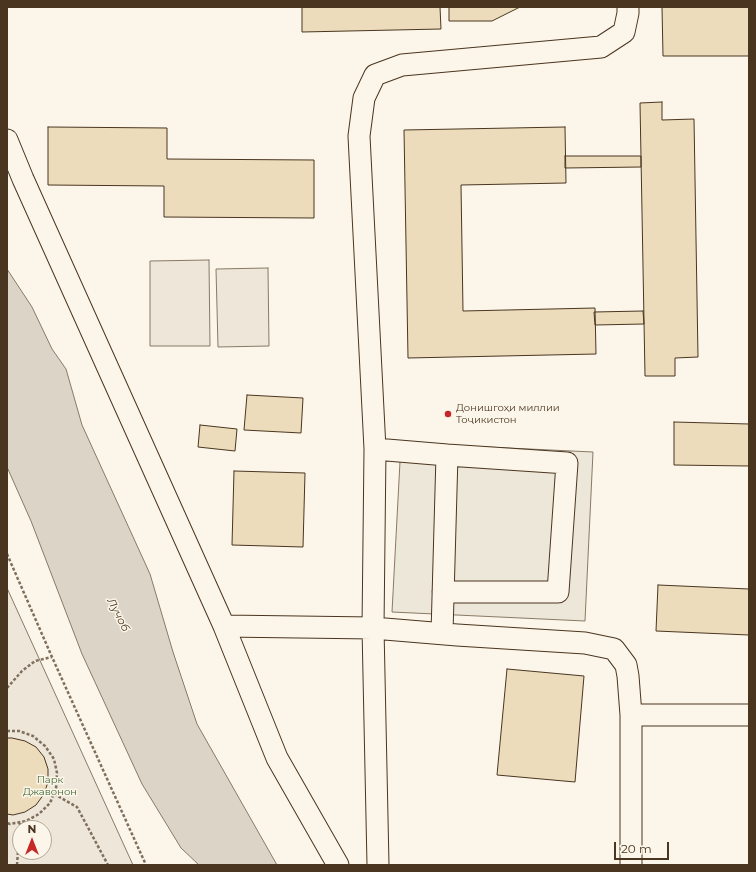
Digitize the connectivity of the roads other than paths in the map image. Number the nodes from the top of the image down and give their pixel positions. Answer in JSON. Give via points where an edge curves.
{"nodes":[{"id":1,"x":628,"y":7,"type":"edge"},
{"id":2,"x":7,"y":140,"type":"edge"},
{"id":3,"x":375,"y":449,"type":"junction"},
{"id":4,"x":447,"y":455,"type":"junction"},
{"id":5,"x":443,"y":592,"type":"junction"},
{"id":6,"x":224,"y":626,"type":"junction"},
{"id":7,"x":374,"y":628,"type":"junction"},
{"id":8,"x":442,"y":633,"type":"junction"},
{"id":9,"x":631,"y":715,"type":"junction"},
{"id":10,"x":749,"y":715,"type":"edge"},
{"id":11,"x":338,"y":865,"type":"edge"},
{"id":12,"x":378,"y":865,"type":"edge"},
{"id":13,"x":631,"y":865,"type":"edge"}],
"edges":[{"from":1,"to":3,"type":"lane","via":[[624,32],[601,47],[402,65],[375,75],[364,98],[359,136]]},
{"from":2,"to":6,"type":"lane"},
{"from":3,"to":4,"type":"lane"},
{"from":3,"to":7,"type":"lane"},
{"from":4,"to":5,"type":"lane"},
{"from":4,"to":5,"type":"lane","via":[[567,463],[558,592]]},
{"from":5,"to":8,"type":"lane"},
{"from":6,"to":7,"type":"lane"},
{"from":6,"to":11,"type":"lane","via":[[277,758]]},
{"from":7,"to":8,"type":"lane"},
{"from":7,"to":12,"type":"lane"},
{"from":8,"to":9,"type":"lane","via":[[585,643],[614,649],[626,665]]},
{"from":9,"to":10,"type":"lane"},
{"from":9,"to":13,"type":"lane"}]}
